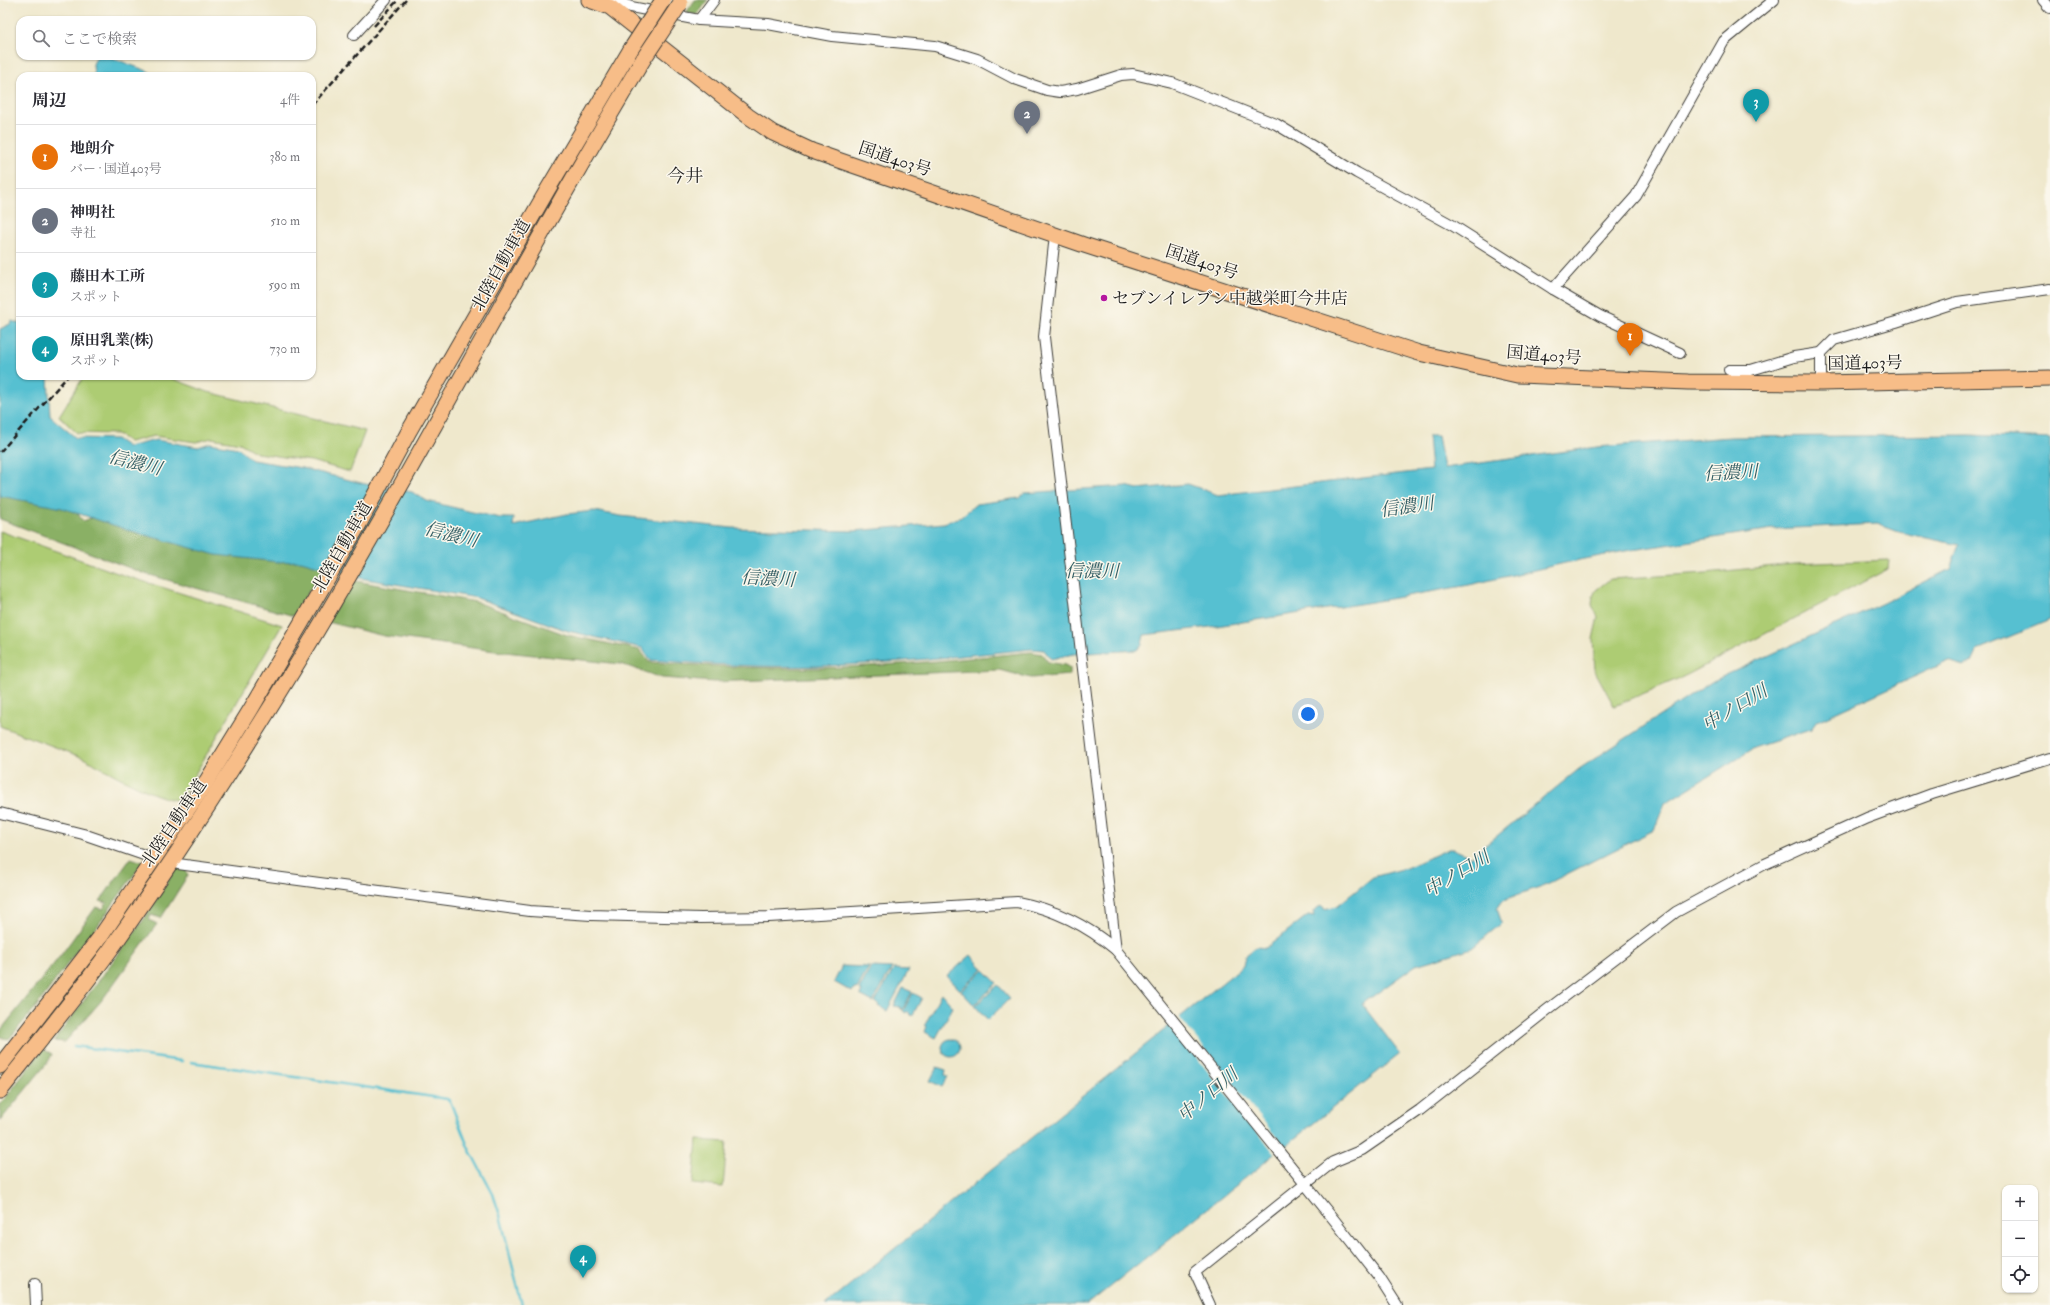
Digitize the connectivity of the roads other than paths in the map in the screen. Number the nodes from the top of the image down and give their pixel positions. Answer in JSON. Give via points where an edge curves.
{"nodes":[{"id":1,"x":386,"y":0,"type":"edge"},
{"id":2,"x":589,"y":0,"type":"edge"},
{"id":3,"x":663,"y":0,"type":"edge"},
{"id":4,"x":714,"y":0,"type":"edge"},
{"id":5,"x":1774,"y":0,"type":"edge"},
{"id":6,"x":2042,"y":0,"type":"edge"},
{"id":7,"x":681,"y":2,"type":"edge"},
{"id":8,"x":632,"y":3,"type":"edge"},
{"id":9,"x":605,"y":6,"type":"junction"},
{"id":10,"x":2050,"y":8,"type":"edge"},
{"id":11,"x":699,"y":20,"type":"junction"},
{"id":12,"x":354,"y":35,"type":"dead end"},
{"id":13,"x":1055,"y":235,"type":"junction"},
{"id":14,"x":1553,"y":289,"type":"junction"},
{"id":15,"x":2050,"y":289,"type":"edge"},
{"id":16,"x":1680,"y":353,"type":"dead end"},
{"id":17,"x":1821,"y":353,"type":"junction"},
{"id":18,"x":1729,"y":370,"type":"dead end"},
{"id":19,"x":2050,"y":378,"type":"edge"},
{"id":20,"x":1821,"y":383,"type":"junction"},
{"id":21,"x":2050,"y":758,"type":"edge"},
{"id":22,"x":0,"y":813,"type":"edge"},
{"id":23,"x":147,"y":856,"type":"dead end"},
{"id":24,"x":178,"y":864,"type":"dead end"},
{"id":25,"x":1116,"y":950,"type":"junction"},
{"id":26,"x":0,"y":1066,"type":"edge"},
{"id":27,"x":0,"y":1091,"type":"edge"},
{"id":28,"x":1304,"y":1184,"type":"junction"},
{"id":29,"x":35,"y":1284,"type":"dead end"},
{"id":30,"x":36,"y":1305,"type":"edge"},
{"id":31,"x":1210,"y":1305,"type":"edge"},
{"id":32,"x":1397,"y":1305,"type":"edge"}],
"edges":[{"from":1,"to":12,"type":"street"},
{"from":2,"to":9,"type":"highway","name":"国道403号"},
{"from":3,"to":26,"type":"highway","name":"北陸自動車道","bridge":true,"via":[[560,169],[297,632],[209,777],[101,936]]},
{"from":4,"to":11,"type":"street"},
{"from":5,"to":14,"type":"street","via":[[1724,41],[1636,196]]},
{"from":6,"to":10,"type":"street"},
{"from":7,"to":27,"type":"highway","name":"北陸自動車道","bridge":true,"via":[[644,58],[562,197],[429,435],[268,712],[191,832],[113,946]]},
{"from":8,"to":9,"type":"street","via":[[612,0]]},
{"from":8,"to":11,"type":"street"},
{"from":9,"to":13,"type":"highway","name":"国道403号","via":[[748,116],[774,133],[812,152]]},
{"from":11,"to":14,"type":"street","via":[[768,24],[832,36],[935,46],[976,58],[1015,79],[1060,92],[1133,74],[1172,83],[1276,124],[1357,173],[1452,225]]},
{"from":13,"to":20,"type":"highway","name":"国道403号","via":[[1419,353],[1517,375],[1688,382]]},
{"from":13,"to":25,"type":"street","via":[[1044,337]]},
{"from":14,"to":16,"type":"street","via":[[1600,316]]},
{"from":15,"to":17,"type":"street","via":[[1957,302],[1834,340]]},
{"from":17,"to":18,"type":"street","via":[[1794,357],[1751,370]]},
{"from":17,"to":20,"type":"street"},
{"from":19,"to":20,"type":"highway","name":"国道403号"},
{"from":21,"to":28,"type":"street","via":[[1932,794],[1867,818],[1766,864],[1676,912],[1420,1110],[1362,1150],[1333,1162]]},
{"from":22,"to":23,"type":"street","via":[[83,834]]},
{"from":24,"to":25,"type":"street","via":[[530,911],[591,915],[701,918],[820,916],[1017,902],[1069,918],[1102,938]]},
{"from":25,"to":28,"type":"street"},
{"from":28,"to":31,"type":"street","via":[[1195,1272]]},
{"from":28,"to":32,"type":"street","via":[[1379,1278]]},
{"from":29,"to":30,"type":"street"}]}
